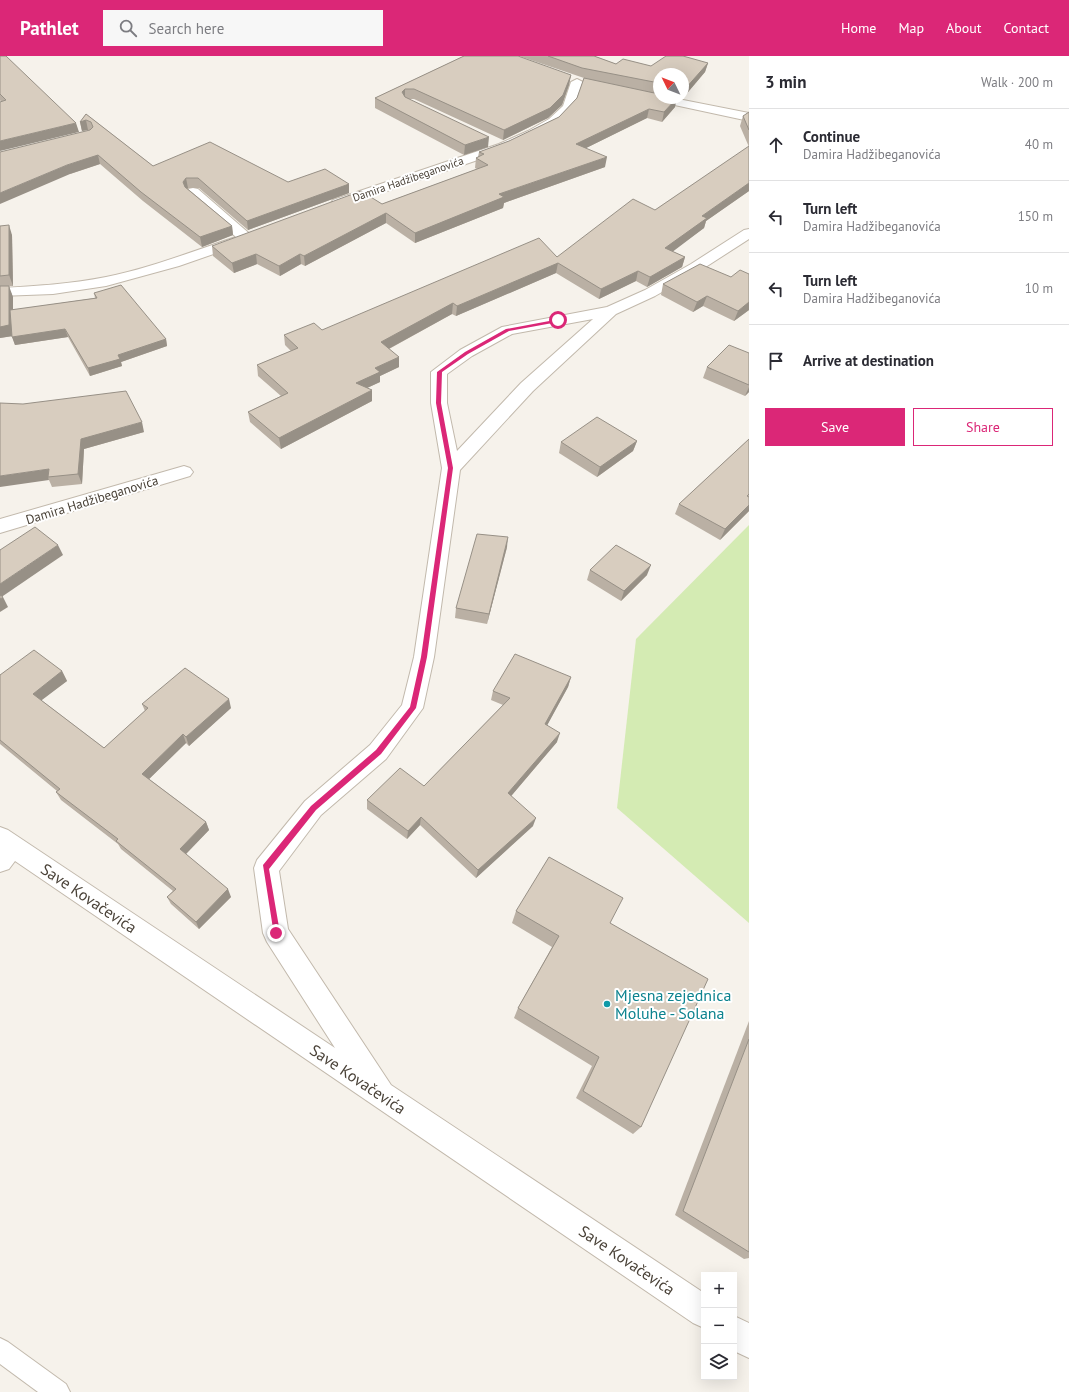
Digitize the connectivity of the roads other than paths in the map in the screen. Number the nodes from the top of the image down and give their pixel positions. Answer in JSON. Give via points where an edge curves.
{"nodes":[{"id":1,"x":577,"y":81,"type":"edge"},
{"id":2,"x":638,"y":94,"type":"edge"},
{"id":3,"x":747,"y":115,"type":"edge"},
{"id":4,"x":489,"y":140,"type":"edge"},
{"id":5,"x":503,"y":147,"type":"junction"},
{"id":6,"x":193,"y":192,"type":"edge"},
{"id":7,"x":325,"y":208,"type":"edge"},
{"id":8,"x":749,"y":233,"type":"edge"},
{"id":9,"x":0,"y":292,"type":"edge"},
{"id":10,"x":611,"y":311,"type":"junction"},
{"id":11,"x":451,"y":468,"type":"junction"},
{"id":12,"x":184,"y":472,"type":"dead end"},
{"id":13,"x":0,"y":526,"type":"edge"},
{"id":14,"x":4,"y":849,"type":"edge"},
{"id":15,"x":380,"y":1093,"type":"junction"},
{"id":16,"x":701,"y":1310,"type":"edge"},
{"id":17,"x":0,"y":1350,"type":"edge"},
{"id":18,"x":58,"y":1392,"type":"edge"}],
"edges":[{"from":1,"to":5,"type":"street","name":"Damira Hadžibeganovića","via":[[568,107],[553,122]]},
{"from":2,"to":3,"type":"street"},
{"from":4,"to":5,"type":"street"},
{"from":5,"to":7,"type":"street","name":"Damira Hadžibeganovića"},
{"from":6,"to":9,"type":"street","via":[[252,236],[193,258],[125,276],[61,289]]},
{"from":8,"to":10,"type":"street","via":[[696,267]]},
{"from":10,"to":11,"type":"street","via":[[526,386]]},
{"from":10,"to":11,"type":"street","via":[[507,330],[439,372],[439,403]]},
{"from":11,"to":15,"type":"street","via":[[424,657],[412,708],[378,752],[313,808],[266,868],[276,933]]},
{"from":12,"to":13,"type":"street","name":"Damira Hadžibeganovića"},
{"from":14,"to":15,"type":"street","name":"Save Kovačevića"},
{"from":15,"to":16,"type":"street","name":"Save Kovačevića"},
{"from":17,"to":18,"type":"lane"}]}
